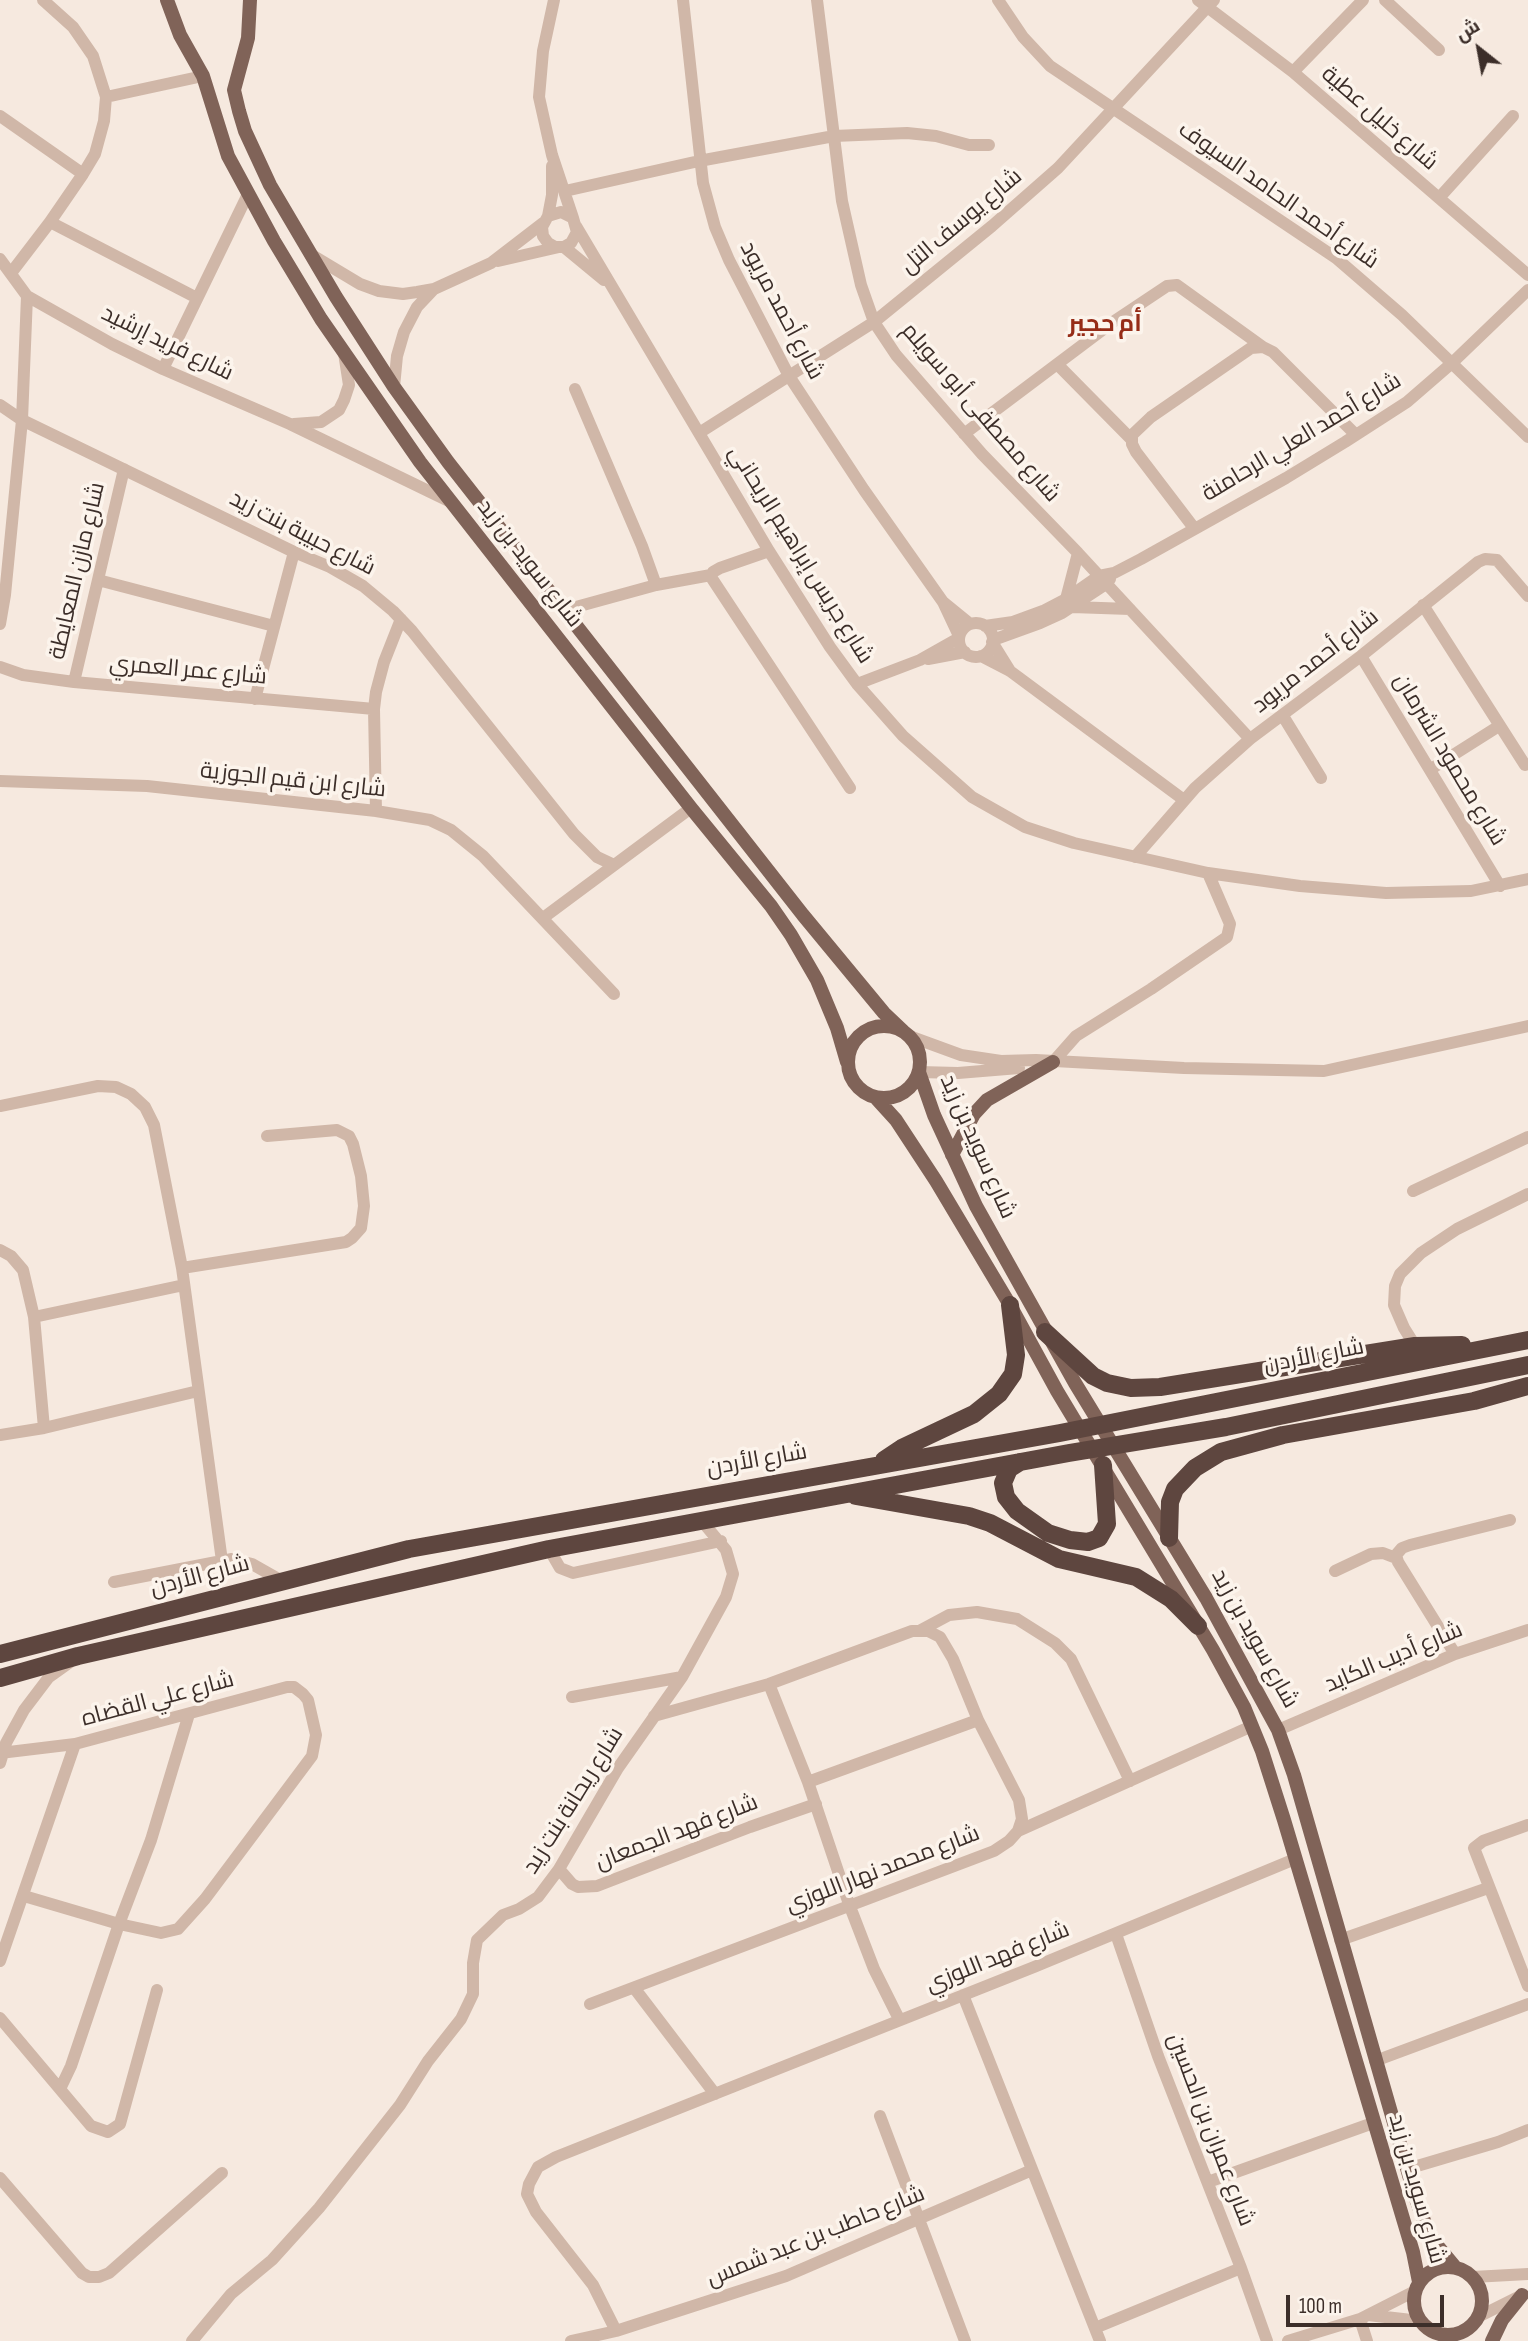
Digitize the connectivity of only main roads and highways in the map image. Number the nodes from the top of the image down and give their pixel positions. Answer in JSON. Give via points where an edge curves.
{"nodes":[{"id":1,"x":167,"y":0,"type":"edge"},
{"id":2,"x":250,"y":0,"type":"edge"},
{"id":3,"x":906,"y":1034,"type":"junction"},
{"id":4,"x":847,"y":1062,"type":"junction"},
{"id":5,"x":1053,"y":1062,"type":"road end"},
{"id":6,"x":919,"y":1072,"type":"junction"},
{"id":7,"x":876,"y":1098,"type":"junction"},
{"id":8,"x":952,"y":1155,"type":"junction"},
{"id":9,"x":1010,"y":1305,"type":"junction"},
{"id":10,"x":1045,"y":1332,"type":"junction"},
{"id":11,"x":1528,"y":1340,"type":"edge"},
{"id":12,"x":1421,"y":1354,"type":"junction"},
{"id":13,"x":1528,"y":1365,"type":"edge"},
{"id":14,"x":1528,"y":1386,"type":"edge"},
{"id":15,"x":1100,"y":1461,"type":"junction"},
{"id":16,"x":1023,"y":1462,"type":"junction"},
{"id":17,"x":878,"y":1465,"type":"junction"},
{"id":18,"x":846,"y":1494,"type":"junction"},
{"id":19,"x":1169,"y":1538,"type":"junction"},
{"id":20,"x":1198,"y":1626,"type":"junction"},
{"id":21,"x":0,"y":1654,"type":"edge"},
{"id":22,"x":0,"y":1678,"type":"edge"},
{"id":23,"x":1455,"y":2267,"type":"junction"},
{"id":24,"x":1417,"y":2287,"type":"junction"},
{"id":25,"x":1525,"y":2294,"type":"edge"},
{"id":26,"x":1477,"y":2320,"type":"junction"},
{"id":27,"x":1426,"y":2330,"type":"edge"},
{"id":28,"x":1473,"y":2341,"type":"edge"},
{"id":29,"x":1492,"y":2341,"type":"edge"}],
"edges":[{"from":1,"to":4,"type":"main road","name":"شارع سويد بن زيد","via":[[203,76],[219,131],[248,194],[344,354],[420,462],[791,935],[824,996]]},
{"from":2,"to":3,"type":"main road","name":"شارع سويد بن زيد","via":[[247,38],[234,90],[245,131],[310,254],[394,387],[803,915]]},
{"from":3,"to":4,"type":"main road","via":[[882,1025],[861,1033],[853,1041]]},
{"from":3,"to":6,"type":"main road","via":[[920,1056]]},
{"from":4,"to":7,"type":"main road","via":[[852,1081]]},
{"from":5,"to":8,"type":"main road","via":[[987,1100]]},
{"from":6,"to":7,"type":"main road","via":[[898,1096]]},
{"from":6,"to":8,"type":"main road","name":"شارع سويد بن زيد"},
{"from":7,"to":9,"type":"main road","name":"شارع سويد بن زيد","via":[[936,1181]]},
{"from":8,"to":10,"type":"main road","name":"شارع سويد بن زيد"},
{"from":9,"to":15,"type":"main road","name":"شارع سويد بن زيد"},
{"from":9,"to":17,"type":"highway","via":[[1016,1355],[1013,1374],[999,1394],[974,1414],[902,1448]]},
{"from":10,"to":12,"type":"highway","via":[[1093,1376],[1131,1388]]},
{"from":10,"to":19,"type":"main road","name":"شارع سويد بن زيد"},
{"from":11,"to":12,"type":"highway"},
{"from":12,"to":17,"type":"highway","name":"شارع الأردن","via":[[1087,1427]]},
{"from":13,"to":16,"type":"highway","name":"شارع الأردن","via":[[1226,1427]]},
{"from":14,"to":19,"type":"highway","via":[[1474,1401],[1283,1434],[1221,1452],[1195,1468],[1175,1489]]},
{"from":15,"to":16,"type":"highway","via":[[1107,1524],[1099,1538],[1088,1542],[1048,1533],[1009,1501],[1004,1478],[1013,1465]]},
{"from":15,"to":20,"type":"main road","name":"شارع سويد بن زيد"},
{"from":16,"to":18,"type":"highway","name":"شارع الأردن"},
{"from":17,"to":21,"type":"highway","name":"شارع الأردن","via":[[409,1549]]},
{"from":18,"to":20,"type":"highway","via":[[990,1522],[1059,1559],[1136,1577],[1171,1599]]},
{"from":18,"to":22,"type":"highway","name":"شارع الأردن","via":[[549,1549],[78,1656]]},
{"from":19,"to":23,"type":"main road","name":"شارع سويد بن زيد","via":[[1278,1730],[1407,2169],[1427,2228]]},
{"from":20,"to":24,"type":"main road","name":"شارع سويد بن زيد","via":[[1252,1726],[1273,1784],[1409,2240]]},
{"from":23,"to":24,"type":"main road","via":[[1435,2269]]},
{"from":23,"to":26,"type":"main road","via":[[1473,2277],[1482,2295]]},
{"from":24,"to":27,"type":"main road","via":[[1413,2302]]},
{"from":25,"to":29,"type":"main road","via":[[1502,2320]]},
{"from":26,"to":27,"type":"main road","via":[[1456,2335]]},
{"from":26,"to":28,"type":"main road"}]}
